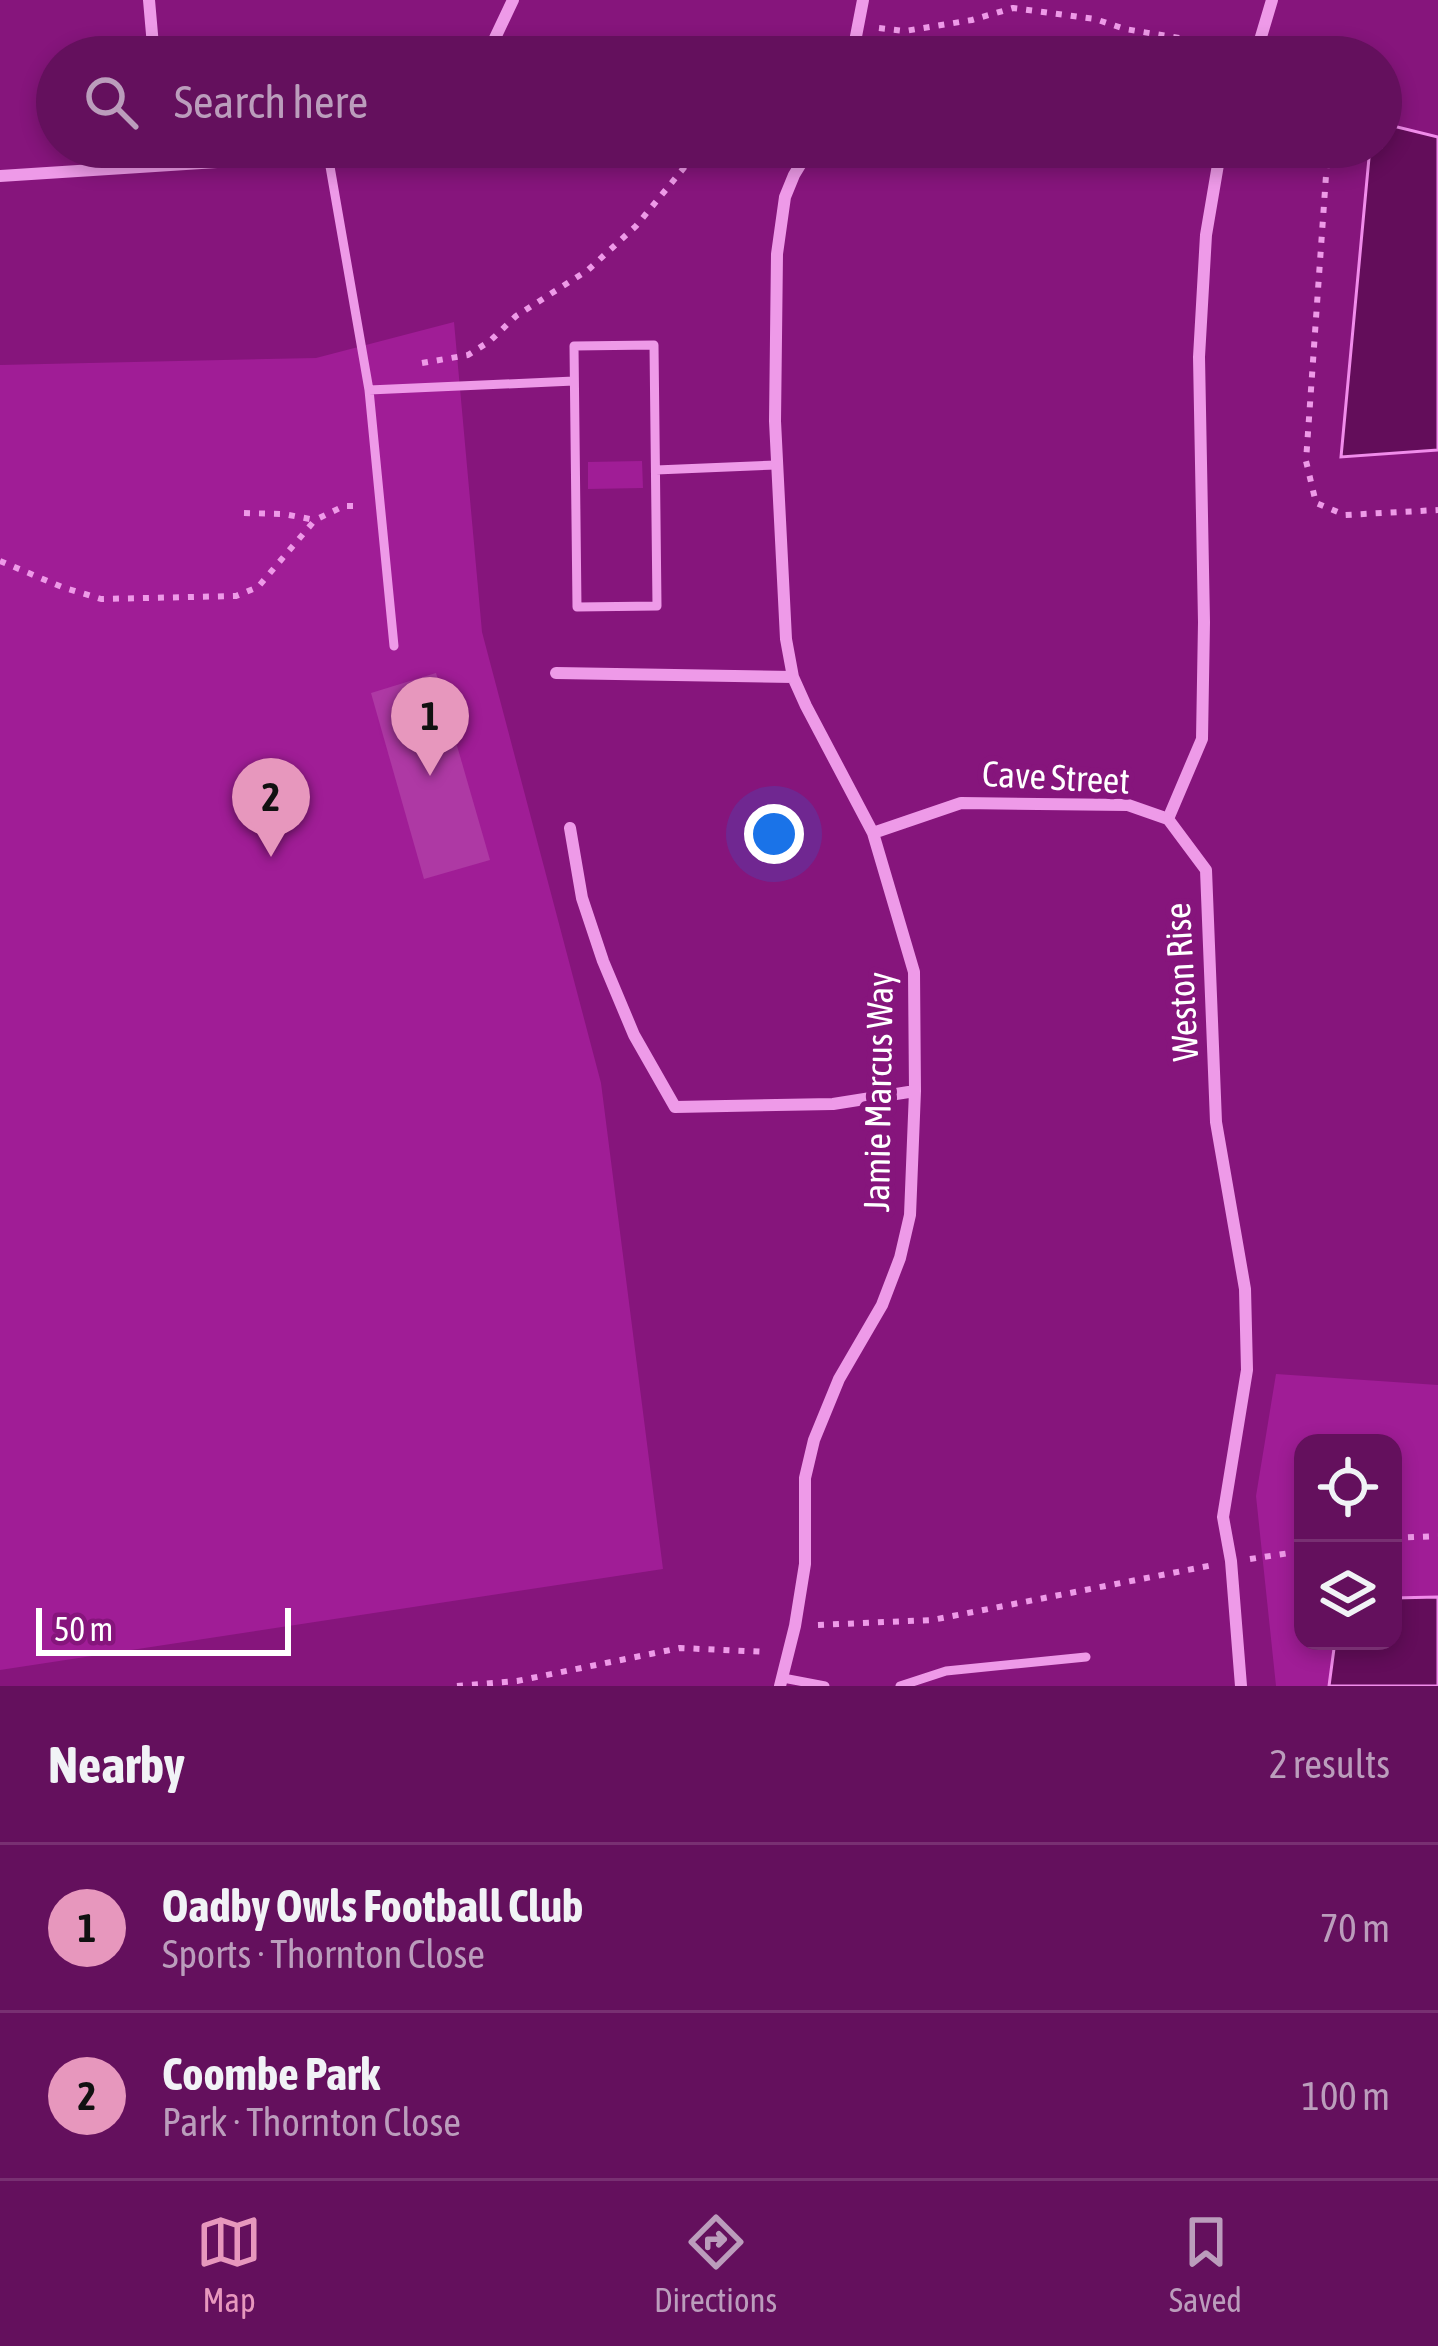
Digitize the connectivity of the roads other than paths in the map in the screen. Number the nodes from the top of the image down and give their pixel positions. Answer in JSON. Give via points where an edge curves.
{"nodes":[{"id":1,"x":149,"y":0,"type":"edge"},
{"id":2,"x":513,"y":0,"type":"edge"},
{"id":3,"x":863,"y":0,"type":"edge"},
{"id":4,"x":1272,"y":0,"type":"edge"},
{"id":5,"x":152,"y":36,"type":"edge"},
{"id":6,"x":496,"y":36,"type":"edge"},
{"id":7,"x":857,"y":36,"type":"edge"},
{"id":8,"x":1261,"y":36,"type":"edge"},
{"id":9,"x":130,"y":168,"type":"edge"},
{"id":10,"x":330,"y":168,"type":"edge"},
{"id":11,"x":798,"y":168,"type":"edge"},
{"id":12,"x":1217,"y":168,"type":"edge"},
{"id":13,"x":0,"y":176,"type":"edge"},
{"id":14,"x":574,"y":381,"type":"junction"},
{"id":15,"x":370,"y":390,"type":"junction"},
{"id":16,"x":776,"y":465,"type":"junction"},
{"id":17,"x":656,"y":470,"type":"junction"},
{"id":18,"x":394,"y":646,"type":"dead end"},
{"id":19,"x":556,"y":673,"type":"dead end"},
{"id":20,"x":793,"y":677,"type":"junction"},
{"id":21,"x":1168,"y":819,"type":"junction"},
{"id":22,"x":570,"y":828,"type":"dead end"},
{"id":23,"x":873,"y":832,"type":"junction"},
{"id":24,"x":915,"y":1091,"type":"junction"},
{"id":25,"x":1086,"y":1657,"type":"dead end"},
{"id":26,"x":782,"y":1682,"type":"edge"},
{"id":27,"x":825,"y":1686,"type":"edge"},
{"id":28,"x":900,"y":1686,"type":"edge"},
{"id":29,"x":1241,"y":1686,"type":"edge"}],
"edges":[{"from":1,"to":5,"type":"street"},
{"from":2,"to":6,"type":"street"},
{"from":3,"to":7,"type":"street"},
{"from":4,"to":8,"type":"street"},
{"from":9,"to":13,"type":"street"},
{"from":10,"to":15,"type":"lane"},
{"from":11,"to":16,"type":"street","name":"Jamie Marcus Way","via":[[777,254]]},
{"from":12,"to":21,"type":"street","via":[[1199,358],[1202,740]]},
{"from":14,"to":15,"type":"lane"},
{"from":14,"to":17,"type":"lane","via":[[574,346],[654,345]]},
{"from":14,"to":17,"type":"lane","via":[[577,607],[658,606]]},
{"from":15,"to":18,"type":"lane"},
{"from":16,"to":17,"type":"lane"},
{"from":16,"to":20,"type":"street","name":"Jamie Marcus Way"},
{"from":19,"to":20,"type":"street"},
{"from":20,"to":23,"type":"street","name":"Jamie Marcus Way"},
{"from":21,"to":23,"type":"street","name":"Cave Street","via":[[1129,805],[961,803]]},
{"from":21,"to":29,"type":"street","name":"Weston Rise","via":[[1206,870],[1216,1122],[1245,1289],[1247,1370],[1223,1517]]},
{"from":22,"to":24,"type":"street","via":[[603,961],[675,1107],[833,1104]]},
{"from":23,"to":24,"type":"street","name":"Jamie Marcus Way","via":[[914,973]]},
{"from":24,"to":26,"type":"street","name":"Jamie Marcus Way","via":[[910,1215],[882,1305],[814,1440],[805,1564]]},
{"from":25,"to":28,"type":"lane","via":[[946,1671]]},
{"from":26,"to":27,"type":"lane"}]}
